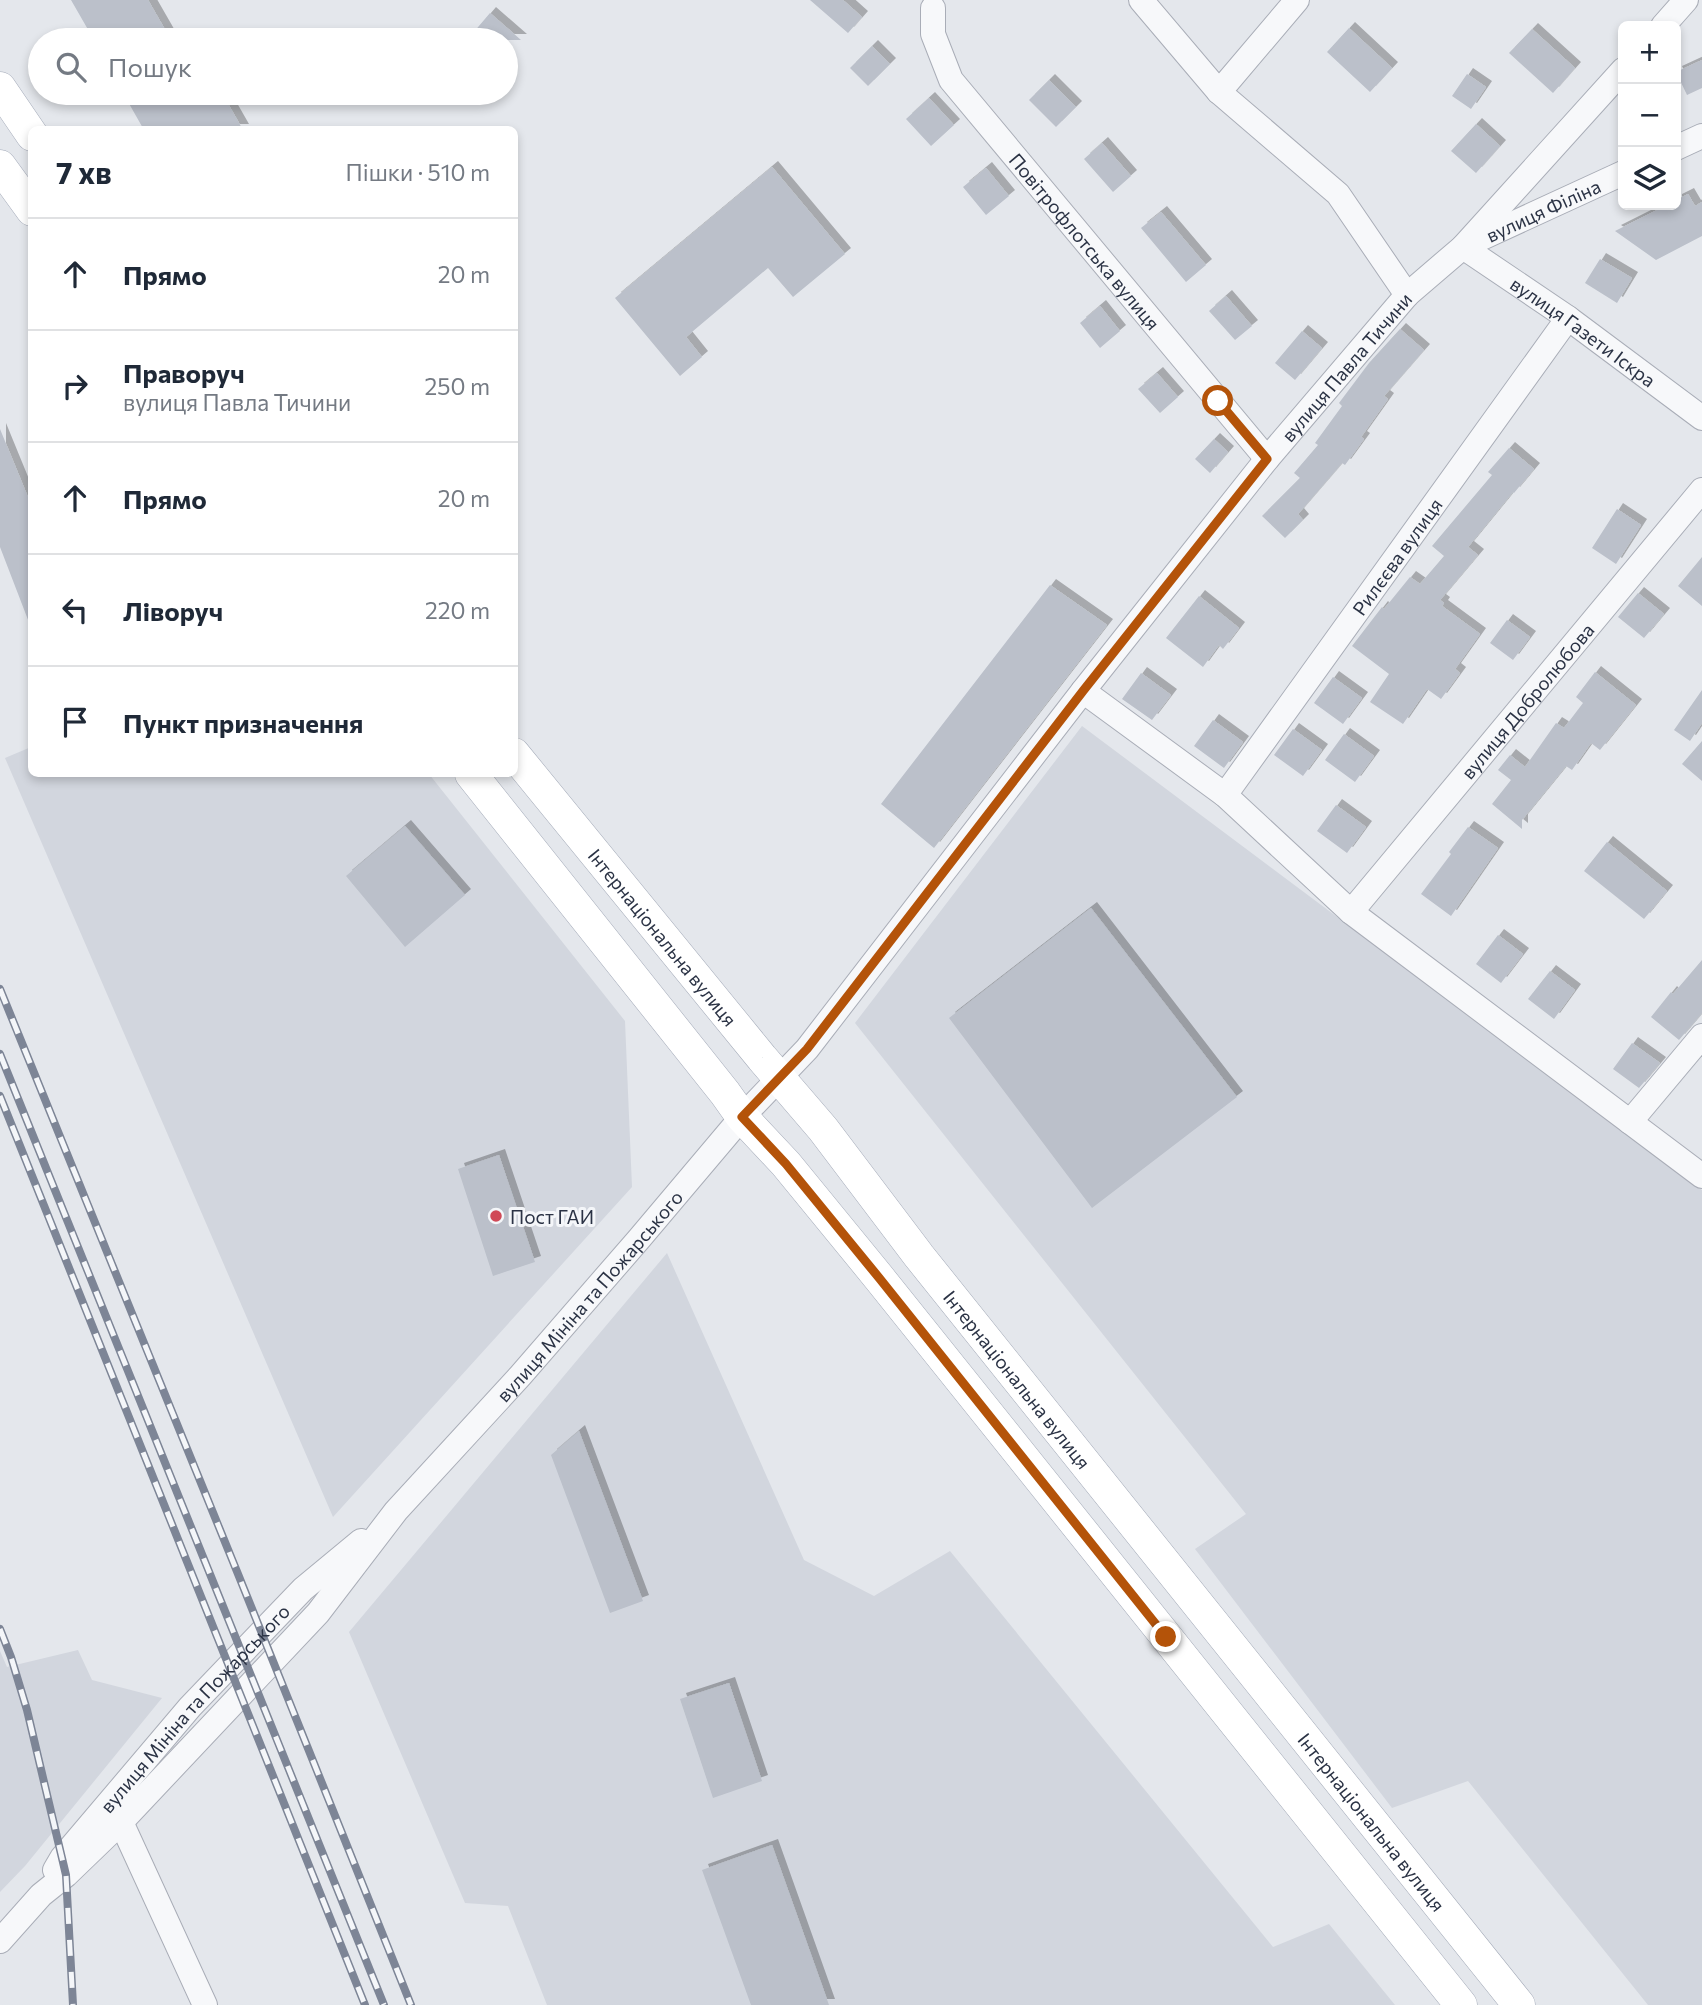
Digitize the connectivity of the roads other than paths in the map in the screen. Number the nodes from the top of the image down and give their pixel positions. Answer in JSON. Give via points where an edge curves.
{"nodes":[{"id":1,"x":1141,"y":0,"type":"edge"},
{"id":2,"x":1297,"y":0,"type":"edge"},
{"id":3,"x":1686,"y":0,"type":"edge"},
{"id":4,"x":932,"y":3,"type":"edge"},
{"id":5,"x":1667,"y":21,"type":"edge"},
{"id":6,"x":1618,"y":77,"type":"edge"},
{"id":7,"x":0,"y":88,"type":"edge"},
{"id":8,"x":1219,"y":92,"type":"junction"},
{"id":9,"x":28,"y":129,"type":"edge"},
{"id":10,"x":0,"y":166,"type":"edge"},
{"id":11,"x":1618,"y":175,"type":"edge"},
{"id":12,"x":28,"y":204,"type":"edge"},
{"id":13,"x":1463,"y":247,"type":"junction"},
{"id":14,"x":1407,"y":295,"type":"junction"},
{"id":15,"x":1568,"y":318,"type":"junction"},
{"id":16,"x":1702,"y":418,"type":"edge"},
{"id":17,"x":1267,"y":459,"type":"junction"},
{"id":18,"x":1702,"y":490,"type":"edge"},
{"id":19,"x":1083,"y":691,"type":"junction"},
{"id":20,"x":518,"y":759,"type":"edge"},
{"id":21,"x":473,"y":777,"type":"edge"},
{"id":22,"x":1225,"y":795,"type":"junction"},
{"id":23,"x":1351,"y":912,"type":"junction"},
{"id":24,"x":1702,"y":1036,"type":"edge"},
{"id":25,"x":779,"y":1079,"type":"junction"},
{"id":26,"x":742,"y":1117,"type":"junction"},
{"id":27,"x":1630,"y":1122,"type":"junction"},
{"id":28,"x":1702,"y":1176,"type":"edge"},
{"id":29,"x":396,"y":1511,"type":"junction"},
{"id":30,"x":121,"y":1822,"type":"junction"},
{"id":31,"x":41,"y":1895,"type":"junction"},
{"id":32,"x":0,"y":1941,"type":"edge"},
{"id":33,"x":205,"y":2005,"type":"edge"},
{"id":34,"x":1461,"y":2005,"type":"edge"},
{"id":35,"x":1519,"y":2005,"type":"edge"}],
"edges":[{"from":1,"to":8,"type":"street"},
{"from":2,"to":8,"type":"street"},
{"from":3,"to":5,"type":"street"},
{"from":4,"to":17,"type":"street","name":"Повітрофлотська вулиця","via":[[933,34],[951,80]]},
{"from":6,"to":13,"type":"street","name":"вулиця Павла Тичини"},
{"from":7,"to":9,"type":"main road"},
{"from":8,"to":14,"type":"street","via":[[1338,194]]},
{"from":10,"to":12,"type":"main road"},
{"from":11,"to":13,"type":"street","name":"вулиця Філіна"},
{"from":13,"to":14,"type":"street","name":"вулиця Павла Тичини"},
{"from":13,"to":15,"type":"street","name":"вулиця Газети Іскра"},
{"from":14,"to":17,"type":"street","name":"вулиця Павла Тичини"},
{"from":15,"to":16,"type":"street","name":"вулиця Газети Іскра"},
{"from":15,"to":22,"type":"street","name":"Рилєєва вулиця"},
{"from":17,"to":19,"type":"street","name":"вулиця Павла Тичини"},
{"from":18,"to":23,"type":"street","name":"вулиця Добролюбова"},
{"from":19,"to":22,"type":"street"},
{"from":19,"to":25,"type":"street","name":"вулиця Павла Тичини","via":[[807,1049]]},
{"from":20,"to":25,"type":"main road","name":"Інтернаціональна вулиця"},
{"from":21,"to":26,"type":"main road"},
{"from":22,"to":23,"type":"street"},
{"from":23,"to":27,"type":"street"},
{"from":24,"to":27,"type":"street"},
{"from":25,"to":26,"type":"street","name":"вулиця Мініна та Пожарського"},
{"from":25,"to":35,"type":"main road","name":"Інтернаціональна вулиця"},
{"from":26,"to":29,"type":"street","name":"вулиця Мініна та Пожарського","via":[[520,1376]]},
{"from":26,"to":34,"type":"main road","via":[[880,1279]]},
{"from":27,"to":28,"type":"street"},
{"from":29,"to":30,"type":"street","name":"вулиця Мініна та Пожарського","via":[[318,1613]]},
{"from":29,"to":31,"type":"street","name":"вулиця Мініна та Пожарського","via":[[303,1589],[190,1707],[62,1858]]},
{"from":30,"to":31,"type":"street","name":"вулиця Мініна та Пожарського"},
{"from":30,"to":33,"type":"street"},
{"from":31,"to":32,"type":"street","name":"вулиця Мініна та Пожарського"}]}
